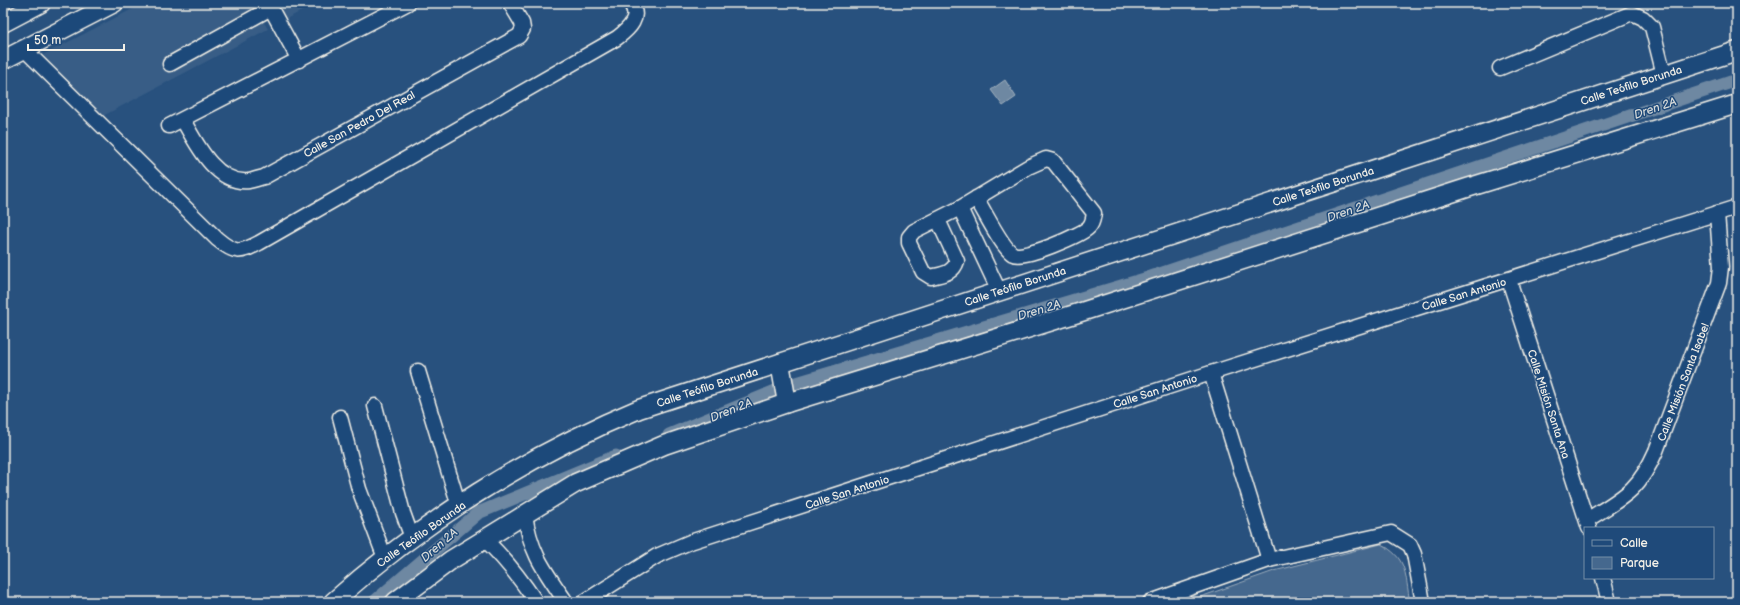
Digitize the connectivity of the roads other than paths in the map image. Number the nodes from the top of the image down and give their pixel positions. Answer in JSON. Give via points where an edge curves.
{"nodes":[{"id":1,"x":41,"y":3,"type":"edge"},
{"id":2,"x":114,"y":3,"type":"edge"},
{"id":3,"x":408,"y":3,"type":"edge"},
{"id":4,"x":510,"y":3,"type":"edge"},
{"id":5,"x":630,"y":3,"type":"edge"},
{"id":6,"x":270,"y":6,"type":"edge"},
{"id":7,"x":3,"y":23,"type":"edge"},
{"id":8,"x":24,"y":50,"type":"junction"},
{"id":9,"x":1737,"y":51,"type":"edge"},
{"id":10,"x":3,"y":60,"type":"edge"},
{"id":11,"x":299,"y":60,"type":"junction"},
{"id":12,"x":170,"y":64,"type":"dead end"},
{"id":13,"x":1500,"y":68,"type":"dead end"},
{"id":14,"x":1664,"y":75,"type":"junction"},
{"id":15,"x":1737,"y":104,"type":"edge"},
{"id":16,"x":183,"y":120,"type":"junction"},
{"id":17,"x":169,"y":126,"type":"dead end"},
{"id":18,"x":976,"y":198,"type":"junction"},
{"id":19,"x":1737,"y":207,"type":"edge"},
{"id":20,"x":960,"y":208,"type":"junction"},
{"id":21,"x":1718,"y":213,"type":"junction"},
{"id":22,"x":938,"y":220,"type":"dead end"},
{"id":23,"x":1509,"y":280,"type":"junction"},
{"id":24,"x":999,"y":291,"type":"junction"},
{"id":25,"x":781,"y":368,"type":"junction"},
{"id":26,"x":418,"y":371,"type":"dead end"},
{"id":27,"x":1211,"y":373,"type":"junction"},
{"id":28,"x":786,"y":399,"type":"junction"},
{"id":29,"x":375,"y":406,"type":"dead end"},
{"id":30,"x":340,"y":417,"type":"dead end"},
{"id":31,"x":459,"y":506,"type":"junction"},
{"id":32,"x":525,"y":514,"type":"junction"},
{"id":33,"x":1588,"y":524,"type":"edge"},
{"id":34,"x":412,"y":538,"type":"junction"},
{"id":35,"x":484,"y":539,"type":"junction"},
{"id":36,"x":385,"y":558,"type":"junction"},
{"id":37,"x":1270,"y":560,"type":"junction"},
{"id":38,"x":1603,"y":579,"type":"edge"},
{"id":39,"x":333,"y":602,"type":"edge"},
{"id":40,"x":395,"y":602,"type":"edge"},
{"id":41,"x":536,"y":602,"type":"edge"},
{"id":42,"x":566,"y":602,"type":"edge"},
{"id":43,"x":584,"y":602,"type":"edge"},
{"id":44,"x":1150,"y":602,"type":"edge"},
{"id":45,"x":1423,"y":602,"type":"edge"},
{"id":46,"x":1609,"y":602,"type":"edge"}],
"edges":[{"from":1,"to":7,"type":"main road"},
{"from":2,"to":8,"type":"main road"},
{"from":3,"to":11,"type":"street"},
{"from":4,"to":16,"type":"street","name":"Calle San Pedro Del Real","via":[[522,22],[523,29],[519,36],[264,177],[249,181],[236,180],[224,174],[201,152]]},
{"from":5,"to":8,"type":"street","via":[[635,20],[617,38],[259,242],[237,252],[217,239]]},
{"from":6,"to":11,"type":"street"},
{"from":6,"to":12,"type":"street"},
{"from":8,"to":10,"type":"main road"},
{"from":9,"to":14,"type":"main road","name":"Calle Teófilo Borunda"},
{"from":11,"to":16,"type":"street"},
{"from":13,"to":14,"type":"street","via":[[1632,13],[1643,18],[1652,27]]},
{"from":14,"to":24,"type":"main road","name":"Calle Teófilo Borunda"},
{"from":15,"to":28,"type":"main road","via":[[1075,314]]},
{"from":16,"to":17,"type":"street"},
{"from":18,"to":18,"type":"street","via":[[1028,167],[1050,160],[1054,161],[1094,213],[1088,228],[1052,246],[1018,256],[1003,244]]},
{"from":18,"to":20,"type":"street"},
{"from":19,"to":21,"type":"street","name":"Calle San Antonio"},
{"from":20,"to":22,"type":"street"},
{"from":20,"to":24,"type":"street"},
{"from":21,"to":23,"type":"street","name":"Calle San Antonio"},
{"from":21,"to":33,"type":"street","name":"Calle Misión Santa Isabel","via":[[1722,267],[1719,283],[1654,457],[1644,476],[1630,493]]},
{"from":23,"to":27,"type":"street","name":"Calle San Antonio"},
{"from":23,"to":33,"type":"street","name":"Calle Misión Santa Ana"},
{"from":24,"to":25,"type":"main road","name":"Calle Teófilo Borunda"},
{"from":25,"to":28,"type":"main road"},
{"from":25,"to":31,"type":"main road","name":"Calle Teófilo Borunda","via":[[682,394],[614,420],[521,468]]},
{"from":26,"to":31,"type":"street"},
{"from":27,"to":37,"type":"street"},
{"from":27,"to":43,"type":"street","name":"Calle San Antonio","via":[[690,542],[657,556]]},
{"from":28,"to":32,"type":"main road","via":[[632,457],[576,483]]},
{"from":29,"to":34,"type":"street"},
{"from":30,"to":36,"type":"street","via":[[359,488]]},
{"from":31,"to":34,"type":"main road","name":"Calle Teófilo Borunda"},
{"from":32,"to":35,"type":"main road"},
{"from":32,"to":42,"type":"street","via":[[532,547],[539,563]]},
{"from":34,"to":36,"type":"main road","name":"Calle Teófilo Borunda"},
{"from":35,"to":40,"type":"main road"},
{"from":35,"to":41,"type":"street","via":[[516,572]]},
{"from":36,"to":39,"type":"main road","name":"Calle Teófilo Borunda"},
{"from":37,"to":44,"type":"street"},
{"from":37,"to":45,"type":"street","via":[[1391,533],[1410,544]]},
{"from":38,"to":46,"type":"street"}]}
